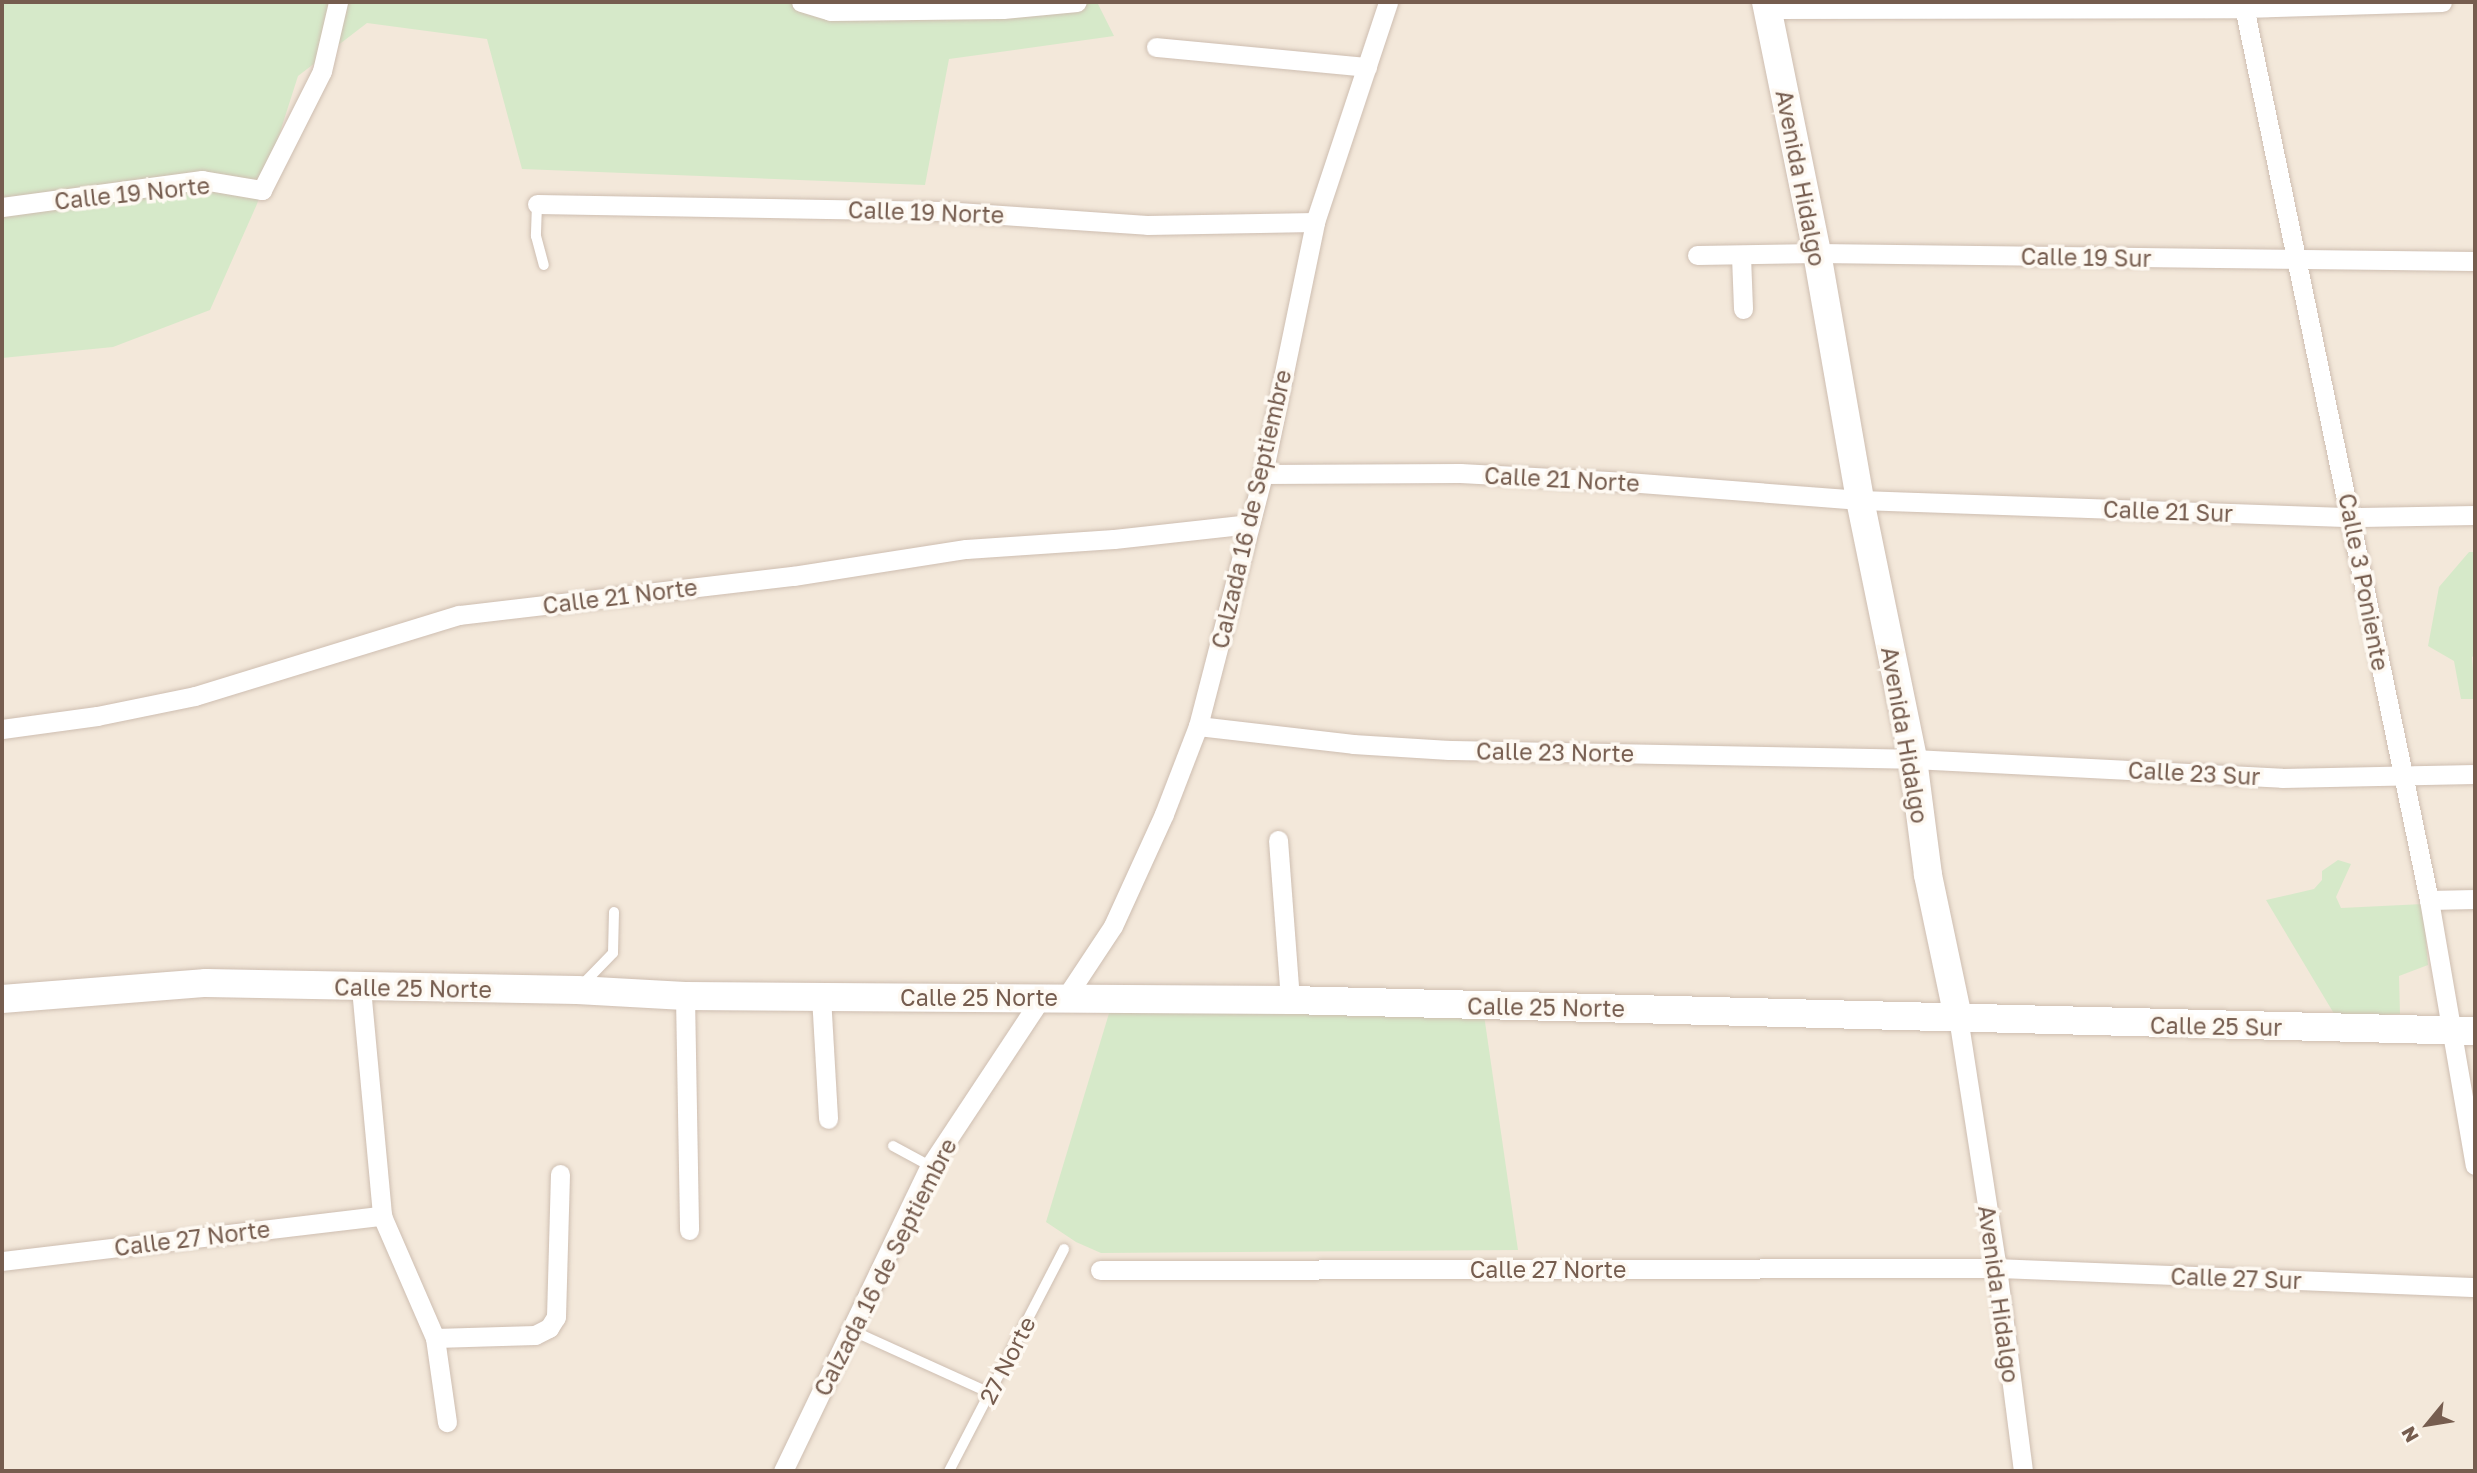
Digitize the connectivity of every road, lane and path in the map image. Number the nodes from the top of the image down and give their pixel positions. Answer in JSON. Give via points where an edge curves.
{"nodes":[{"id":1,"x":338,"y":2,"type":"edge"},
{"id":2,"x":801,"y":2,"type":"edge"},
{"id":3,"x":1077,"y":2,"type":"edge"},
{"id":4,"x":1388,"y":2,"type":"edge"},
{"id":5,"x":2442,"y":2,"type":"edge"},
{"id":6,"x":1767,"y":5,"type":"edge"},
{"id":7,"x":2244,"y":5,"type":"edge"},
{"id":8,"x":1156,"y":47,"type":"dead end"},
{"id":9,"x":1367,"y":67,"type":"junction"},
{"id":10,"x":537,"y":204,"type":"joint"},
{"id":11,"x":2,"y":207,"type":"edge"},
{"id":12,"x":1315,"y":222,"type":"junction"},
{"id":13,"x":1817,"y":253,"type":"junction"},
{"id":14,"x":1698,"y":255,"type":"dead end"},
{"id":15,"x":1741,"y":256,"type":"junction"},
{"id":16,"x":2296,"y":260,"type":"junction"},
{"id":17,"x":2475,"y":261,"type":"edge"},
{"id":18,"x":544,"y":265,"type":"dead end"},
{"id":19,"x":1743,"y":309,"type":"dead end"},
{"id":20,"x":1263,"y":474,"type":"junction"},
{"id":21,"x":1860,"y":500,"type":"junction"},
{"id":22,"x":2475,"y":515,"type":"edge"},
{"id":23,"x":2352,"y":517,"type":"junction"},
{"id":24,"x":1250,"y":524,"type":"junction"},
{"id":25,"x":1198,"y":726,"type":"junction"},
{"id":26,"x":2,"y":729,"type":"edge"},
{"id":27,"x":1913,"y":759,"type":"junction"},
{"id":28,"x":2475,"y":774,"type":"edge"},
{"id":29,"x":2402,"y":775,"type":"junction"},
{"id":30,"x":1278,"y":840,"type":"dead end"},
{"id":31,"x":2475,"y":899,"type":"edge"},
{"id":32,"x":2429,"y":900,"type":"junction"},
{"id":33,"x":614,"y":912,"type":"dead end"},
{"id":34,"x":361,"y":988,"type":"junction"},
{"id":35,"x":577,"y":990,"type":"junction"},
{"id":36,"x":685,"y":996,"type":"junction"},
{"id":37,"x":821,"y":996,"type":"junction"},
{"id":38,"x":1054,"y":997,"type":"junction"},
{"id":39,"x":2,"y":999,"type":"edge"},
{"id":40,"x":1290,"y":1000,"type":"junction"},
{"id":41,"x":1958,"y":1017,"type":"junction"},
{"id":42,"x":2463,"y":1031,"type":"edge"},
{"id":43,"x":828,"y":1119,"type":"dead end"},
{"id":44,"x":893,"y":1146,"type":"dead end"},
{"id":45,"x":2475,"y":1165,"type":"edge"},
{"id":46,"x":930,"y":1166,"type":"junction"},
{"id":47,"x":560,"y":1174,"type":"dead end"},
{"id":48,"x":383,"y":1216,"type":"junction"},
{"id":49,"x":689,"y":1230,"type":"dead end"},
{"id":50,"x":1064,"y":1250,"type":"dead end"},
{"id":51,"x":2,"y":1261,"type":"edge"},
{"id":52,"x":1997,"y":1269,"type":"junction"},
{"id":53,"x":1100,"y":1270,"type":"dead end"},
{"id":54,"x":2475,"y":1287,"type":"edge"},
{"id":55,"x":851,"y":1330,"type":"junction"},
{"id":56,"x":435,"y":1338,"type":"junction"},
{"id":57,"x":990,"y":1393,"type":"junction"},
{"id":58,"x":447,"y":1422,"type":"dead end"},
{"id":59,"x":783,"y":1471,"type":"edge"},
{"id":60,"x":949,"y":1471,"type":"edge"},
{"id":61,"x":2023,"y":1471,"type":"edge"}],
"edges":[{"from":1,"to":11,"type":"street","name":"Calle 19 Norte","via":[[322,71],[262,190],[202,180]]},
{"from":2,"to":3,"type":"street","via":[[830,11],[1003,9]]},
{"from":4,"to":9,"type":"street","name":"Calzada 16 de Septiembre"},
{"from":5,"to":7,"type":"street"},
{"from":6,"to":7,"type":"street"},
{"from":6,"to":13,"type":"street","name":"Avenida Hidalgo"},
{"from":7,"to":16,"type":"street","name":"Calle 3 Poniente"},
{"from":8,"to":9,"type":"street"},
{"from":9,"to":12,"type":"street","name":"Calzada 16 de Septiembre"},
{"from":10,"to":12,"type":"street","name":"Calle 19 Norte","via":[[943,211],[1147,225]]},
{"from":10,"to":18,"type":"lane","via":[[536,236]]},
{"from":12,"to":20,"type":"street","name":"Calzada 16 de Septiembre"},
{"from":13,"to":15,"type":"street","name":"Calle 19 Sur"},
{"from":13,"to":16,"type":"street","name":"Calle 19 Sur"},
{"from":13,"to":21,"type":"street","name":"Avenida Hidalgo"},
{"from":14,"to":15,"type":"street","name":"Calle 19 Sur"},
{"from":15,"to":19,"type":"street"},
{"from":16,"to":17,"type":"street","name":"Calle 19 Sur"},
{"from":16,"to":23,"type":"street","name":"Calle 3 Poniente"},
{"from":20,"to":21,"type":"street","name":"Calle 21 Norte","via":[[1460,473]]},
{"from":20,"to":24,"type":"street","name":"Calzada 16 de Septiembre"},
{"from":21,"to":23,"type":"street","name":"Calle 21 Sur"},
{"from":21,"to":27,"type":"street","name":"Avenida Hidalgo"},
{"from":22,"to":23,"type":"street","name":"Calle 21 Sur"},
{"from":23,"to":29,"type":"street","name":"Calle 3 Poniente"},
{"from":24,"to":25,"type":"street","name":"Calzada 16 de Septiembre"},
{"from":24,"to":26,"type":"street","name":"Calle 21 Norte","via":[[965,549],[793,576],[459,615],[195,696]]},
{"from":25,"to":27,"type":"street","name":"Calle 23 Norte","via":[[1449,750]]},
{"from":25,"to":38,"type":"street","name":"Calzada 16 de Septiembre","via":[[1113,926]]},
{"from":27,"to":29,"type":"street","name":"Calle 23 Sur","via":[[2282,778]]},
{"from":27,"to":41,"type":"street","name":"Avenida Hidalgo","via":[[1928,875]]},
{"from":28,"to":29,"type":"street","name":"Calle 23 Sur"},
{"from":29,"to":32,"type":"street","name":"Calle 3 Poniente"},
{"from":30,"to":40,"type":"street"},
{"from":31,"to":32,"type":"street"},
{"from":32,"to":42,"type":"street","name":"Calle 3 Poniente"},
{"from":33,"to":35,"type":"lane","via":[[613,953]]},
{"from":34,"to":35,"type":"street","name":"Calle 25 Norte"},
{"from":34,"to":39,"type":"street","name":"Calle 25 Norte","via":[[206,983]]},
{"from":34,"to":48,"type":"street"},
{"from":35,"to":36,"type":"street","name":"Calle 25 Norte"},
{"from":36,"to":37,"type":"street","name":"Calle 25 Norte"},
{"from":36,"to":49,"type":"street"},
{"from":37,"to":38,"type":"street","name":"Calle 25 Norte"},
{"from":37,"to":43,"type":"street"},
{"from":38,"to":40,"type":"street","name":"Calle 25 Norte"},
{"from":38,"to":46,"type":"street","name":"Calzada 16 de Septiembre"},
{"from":40,"to":41,"type":"street","name":"Calle 25 Norte"},
{"from":41,"to":42,"type":"street","name":"Calle 25 Sur"},
{"from":41,"to":52,"type":"street","name":"Avenida Hidalgo"},
{"from":42,"to":45,"type":"street","name":"Calle 3 Poniente"},
{"from":44,"to":46,"type":"lane"},
{"from":46,"to":55,"type":"street","name":"Calzada 16 de Septiembre"},
{"from":47,"to":56,"type":"street","via":[[556,1317],[550,1328],[535,1335]]},
{"from":48,"to":51,"type":"street","name":"Calle 27 Norte"},
{"from":48,"to":56,"type":"street"},
{"from":50,"to":57,"type":"lane","name":"27 Norte"},
{"from":52,"to":53,"type":"street","name":"Calle 27 Norte"},
{"from":52,"to":54,"type":"street","name":"Calle 27 Sur"},
{"from":52,"to":61,"type":"street","name":"Avenida Hidalgo"},
{"from":55,"to":57,"type":"lane"},
{"from":55,"to":59,"type":"street","name":"Calzada 16 de Septiembre"},
{"from":56,"to":58,"type":"street"},
{"from":57,"to":60,"type":"lane","name":"27 Norte"}]}
